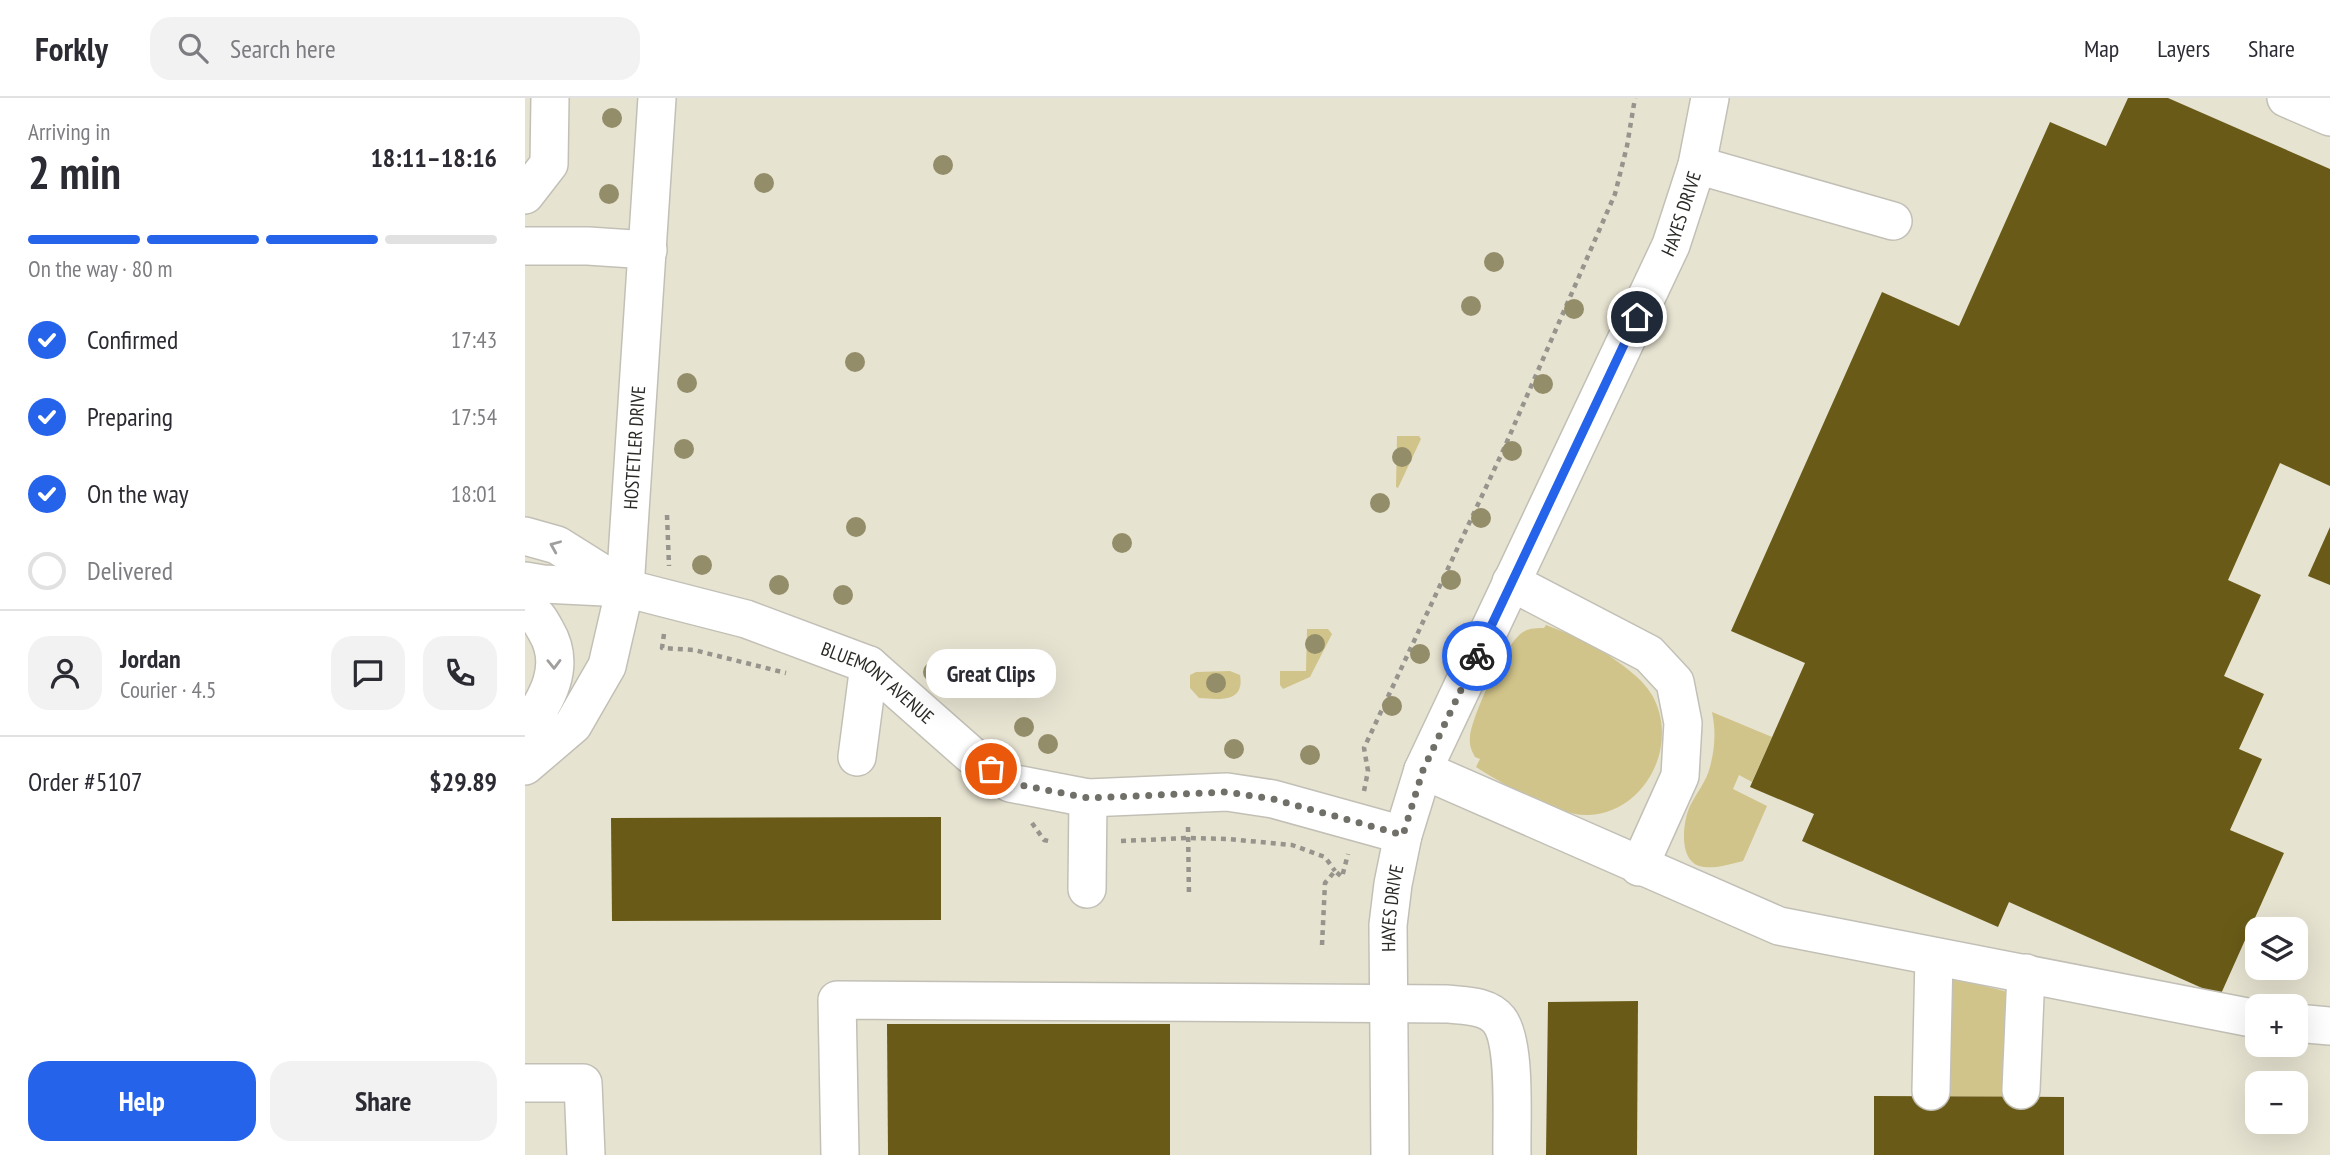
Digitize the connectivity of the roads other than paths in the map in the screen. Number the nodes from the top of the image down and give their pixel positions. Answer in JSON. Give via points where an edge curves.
{"nodes":[{"id":1,"x":550,"y":98,"type":"edge"},
{"id":2,"x":657,"y":98,"type":"edge"},
{"id":3,"x":1710,"y":98,"type":"edge"},
{"id":4,"x":2286,"y":98,"type":"edge"},
{"id":5,"x":2330,"y":117,"type":"edge"},
{"id":6,"x":1697,"y":165,"type":"junction"},
{"id":7,"x":525,"y":195,"type":"edge"},
{"id":8,"x":1893,"y":220,"type":"dead end"},
{"id":9,"x":525,"y":246,"type":"edge"},
{"id":10,"x":648,"y":250,"type":"junction"},
{"id":11,"x":525,"y":536,"type":"edge"},
{"id":12,"x":525,"y":581,"type":"edge"},
{"id":13,"x":1511,"y":582,"type":"junction"},
{"id":14,"x":625,"y":588,"type":"junction"},
{"id":15,"x":525,"y":607,"type":"edge"},
{"id":16,"x":869,"y":664,"type":"junction"},
{"id":17,"x":525,"y":730,"type":"edge"},
{"id":18,"x":857,"y":757,"type":"dead end"},
{"id":19,"x":525,"y":766,"type":"edge"},
{"id":20,"x":1423,"y":770,"type":"junction"},
{"id":21,"x":1088,"y":798,"type":"junction"},
{"id":22,"x":1403,"y":835,"type":"junction"},
{"id":23,"x":1639,"y":867,"type":"junction"},
{"id":24,"x":1087,"y":889,"type":"dead end"},
{"id":25,"x":1934,"y":957,"type":"junction"},
{"id":26,"x":2026,"y":973,"type":"junction"},
{"id":27,"x":1388,"y":1004,"type":"junction"},
{"id":28,"x":2245,"y":1017,"type":"edge"},
{"id":29,"x":2308,"y":1024,"type":"edge"},
{"id":30,"x":2330,"y":1026,"type":"edge"},
{"id":31,"x":525,"y":1083,"type":"edge"},
{"id":32,"x":2021,"y":1090,"type":"dead end"},
{"id":33,"x":1931,"y":1091,"type":"dead end"},
{"id":34,"x":586,"y":1155,"type":"edge"},
{"id":35,"x":840,"y":1155,"type":"edge"},
{"id":36,"x":1390,"y":1155,"type":"edge"},
{"id":37,"x":1512,"y":1155,"type":"edge"}],
"edges":[{"from":1,"to":7,"type":"street","via":[[549,164]]},
{"from":2,"to":10,"type":"street","name":"HOSTETLER DRIVE"},
{"from":3,"to":6,"type":"street","name":"HAYES DRIVE"},
{"from":4,"to":5,"type":"street"},
{"from":6,"to":8,"type":"street"},
{"from":6,"to":13,"type":"street","name":"HAYES DRIVE","via":[[1671,245]]},
{"from":9,"to":10,"type":"street"},
{"from":10,"to":14,"type":"street","name":"HOSTETLER DRIVE"},
{"from":14,"to":11,"type":"street","name":"BLUEMONT AVENUE","one_way":true,"via":[[557,545]]},
{"from":12,"to":14,"type":"street","name":"BLUEMONT AVENUE"},
{"from":13,"to":20,"type":"street","name":"HAYES DRIVE"},
{"from":13,"to":23,"type":"street","via":[[1649,654],[1675,682],[1683,723],[1680,776]]},
{"from":14,"to":16,"type":"street","name":"BLUEMONT AVENUE","via":[[746,619]]},
{"from":14,"to":19,"type":"street","name":"HOSTETLER DRIVE","via":[[607,666],[573,725]]},
{"from":15,"to":17,"type":"street","one_way":true,"via":[[537,614],[554,643],[555,675]]},
{"from":16,"to":18,"type":"street"},
{"from":16,"to":21,"type":"street","name":"BLUEMONT AVENUE","via":[[971,755],[1010,783]]},
{"from":20,"to":22,"type":"street","name":"HAYES DRIVE"},
{"from":20,"to":23,"type":"street"},
{"from":21,"to":22,"type":"street","name":"BLUEMONT AVENUE","via":[[1227,792],[1273,799]]},
{"from":21,"to":24,"type":"street"},
{"from":22,"to":27,"type":"street","name":"HAYES DRIVE","via":[[1388,925]]},
{"from":23,"to":25,"type":"street","via":[[1779,926]]},
{"from":25,"to":26,"type":"street"},
{"from":25,"to":33,"type":"street"},
{"from":26,"to":28,"type":"street"},
{"from":26,"to":32,"type":"street"},
{"from":27,"to":35,"type":"street","via":[[837,1000]]},
{"from":27,"to":36,"type":"street","name":"HAYES DRIVE"},
{"from":27,"to":37,"type":"street","via":[[1482,1008],[1499,1020],[1509,1046]]},
{"from":29,"to":30,"type":"street"},
{"from":31,"to":34,"type":"street","via":[[583,1083]]}]}
